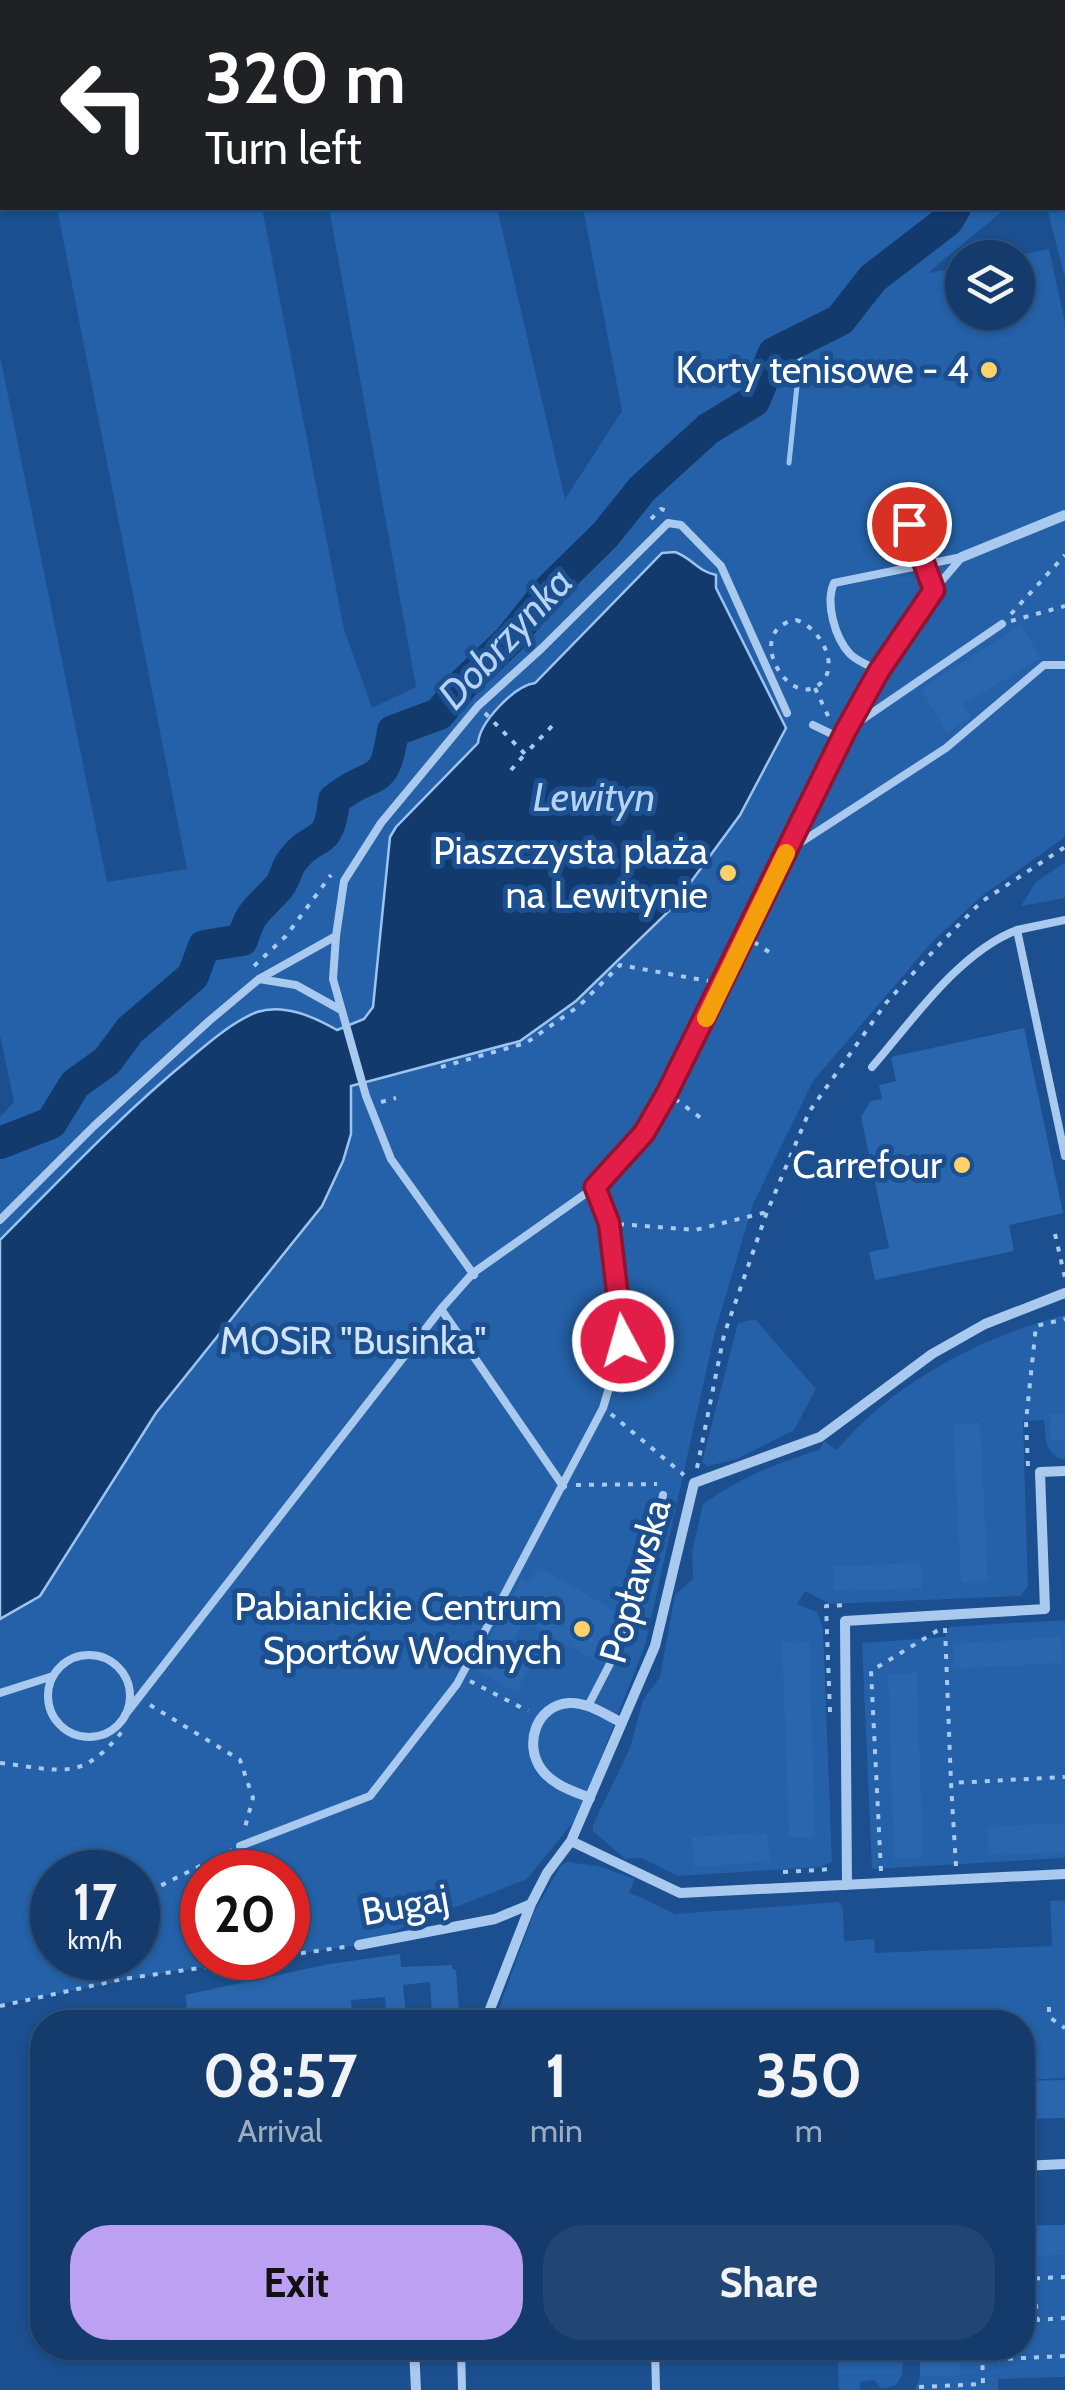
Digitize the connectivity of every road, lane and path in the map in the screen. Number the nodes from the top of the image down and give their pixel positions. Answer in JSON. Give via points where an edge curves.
{"nodes":[{"id":1,"x":1065,"y":515,"type":"edge"},
{"id":2,"x":650,"y":521,"type":"dead end"},
{"id":3,"x":682,"y":524,"type":"junction"},
{"id":4,"x":909,"y":524,"type":"dead end"},
{"id":5,"x":1065,"y":555,"type":"edge"},
{"id":6,"x":962,"y":558,"type":"junction"},
{"id":7,"x":924,"y":564,"type":"junction"},
{"id":8,"x":934,"y":590,"type":"junction"},
{"id":9,"x":1065,"y":606,"type":"edge"},
{"id":10,"x":783,"y":615,"type":"dead end"},
{"id":11,"x":785,"y":622,"type":"junction"},
{"id":12,"x":1002,"y":624,"type":"junction"},
{"id":13,"x":1065,"y":665,"type":"edge"},
{"id":14,"x":879,"y":671,"type":"junction"},
{"id":15,"x":815,"y":688,"type":"junction"},
{"id":16,"x":788,"y":713,"type":"dead end"},
{"id":17,"x":490,"y":719,"type":"dead end"},
{"id":18,"x":555,"y":723,"type":"dead end"},
{"id":19,"x":812,"y":725,"type":"dead end"},
{"id":20,"x":842,"y":736,"type":"junction"},
{"id":21,"x":526,"y":754,"type":"junction"},
{"id":22,"x":510,"y":770,"type":"dead end"},
{"id":23,"x":1065,"y":846,"type":"edge"},
{"id":24,"x":786,"y":852,"type":"junction"},
{"id":25,"x":339,"y":864,"type":"dead end"},
{"id":26,"x":1065,"y":920,"type":"edge"},
{"id":27,"x":1018,"y":930,"type":"junction"},
{"id":28,"x":336,"y":936,"type":"junction"},
{"id":29,"x":746,"y":937,"type":"junction"},
{"id":30,"x":769,"y":952,"type":"dead end"},
{"id":31,"x":253,"y":967,"type":"dead end"},
{"id":32,"x":259,"y":978,"type":"junction"},
{"id":33,"x":723,"y":984,"type":"junction"},
{"id":34,"x":341,"y":1010,"type":"junction"},
{"id":35,"x":441,"y":1067,"type":"dead end"},
{"id":36,"x":872,"y":1067,"type":"dead end"},
{"id":37,"x":667,"y":1093,"type":"junction"},
{"id":38,"x":701,"y":1118,"type":"dead end"},
{"id":39,"x":1065,"y":1156,"type":"edge"},
{"id":40,"x":595,"y":1187,"type":"junction"},
{"id":41,"x":767,"y":1212,"type":"junction"},
{"id":42,"x":0,"y":1220,"type":"edge"},
{"id":43,"x":609,"y":1223,"type":"junction"},
{"id":44,"x":1055,"y":1234,"type":"dead end"},
{"id":45,"x":474,"y":1275,"type":"junction"},
{"id":46,"x":1065,"y":1278,"type":"edge"},
{"id":47,"x":1065,"y":1293,"type":"edge"},
{"id":48,"x":442,"y":1309,"type":"junction"},
{"id":49,"x":1065,"y":1318,"type":"edge"},
{"id":50,"x":603,"y":1408,"type":"junction"},
{"id":51,"x":1065,"y":1471,"type":"edge"},
{"id":52,"x":1028,"y":1476,"type":"dead end"},
{"id":53,"x":675,"y":1483,"type":"dead end"},
{"id":54,"x":694,"y":1483,"type":"junction"},
{"id":55,"x":656,"y":1484,"type":"dead end"},
{"id":56,"x":564,"y":1486,"type":"junction"},
{"id":57,"x":663,"y":1495,"type":"dead end"},
{"id":58,"x":862,"y":1605,"type":"dead end"},
{"id":59,"x":945,"y":1621,"type":"junction"},
{"id":60,"x":53,"y":1676,"type":"junction"},
{"id":61,"x":461,"y":1676,"type":"junction"},
{"id":62,"x":0,"y":1694,"type":"edge"},
{"id":63,"x":139,"y":1696,"type":"junction"},
{"id":64,"x":588,"y":1706,"type":"junction"},
{"id":65,"x":126,"y":1715,"type":"junction"},
{"id":66,"x":830,"y":1716,"type":"dead end"},
{"id":67,"x":541,"y":1718,"type":"junction"},
{"id":68,"x":622,"y":1723,"type":"junction"},
{"id":69,"x":0,"y":1763,"type":"edge"},
{"id":70,"x":72,"y":1770,"type":"dead end"},
{"id":71,"x":1065,"y":1777,"type":"edge"},
{"id":72,"x":951,"y":1783,"type":"junction"},
{"id":73,"x":590,"y":1798,"type":"junction"},
{"id":74,"x":571,"y":1841,"type":"junction"},
{"id":75,"x":240,"y":1846,"type":"junction"},
{"id":76,"x":956,"y":1866,"type":"dead end"},
{"id":77,"x":837,"y":1868,"type":"dead end"},
{"id":78,"x":881,"y":1871,"type":"dead end"},
{"id":79,"x":783,"y":1872,"type":"dead end"},
{"id":80,"x":1065,"y":1874,"type":"edge"},
{"id":81,"x":847,"y":1885,"type":"junction"},
{"id":82,"x":160,"y":1886,"type":"edge"},
{"id":83,"x":531,"y":1904,"type":"junction"},
{"id":84,"x":359,"y":1944,"type":"joint"},
{"id":85,"x":310,"y":1952,"type":"edge"},
{"id":86,"x":180,"y":1971,"type":"edge"},
{"id":87,"x":0,"y":2006,"type":"edge"},
{"id":88,"x":1048,"y":2007,"type":"dead end"},
{"id":89,"x":490,"y":2010,"type":"edge"},
{"id":90,"x":1065,"y":2028,"type":"edge"},
{"id":91,"x":1065,"y":2164,"type":"edge"},
{"id":92,"x":1035,"y":2165,"type":"edge"},
{"id":93,"x":1065,"y":2277,"type":"edge"},
{"id":94,"x":1035,"y":2278,"type":"edge"},
{"id":95,"x":1035,"y":2299,"type":"edge"},
{"id":96,"x":1065,"y":2318,"type":"edge"},
{"id":97,"x":1036,"y":2320,"type":"joint"},
{"id":98,"x":1065,"y":2356,"type":"edge"},
{"id":99,"x":1035,"y":2357,"type":"edge"},
{"id":100,"x":415,"y":2360,"type":"edge"},
{"id":101,"x":461,"y":2360,"type":"edge"},
{"id":102,"x":655,"y":2360,"type":"edge"},
{"id":103,"x":982,"y":2360,"type":"edge"},
{"id":104,"x":920,"y":2387,"type":"dead end"},
{"id":105,"x":983,"y":2387,"type":"edge"},
{"id":106,"x":416,"y":2390,"type":"edge"},
{"id":107,"x":462,"y":2390,"type":"edge"},
{"id":108,"x":656,"y":2390,"type":"edge"}],
"edges":[{"from":1,"to":6,"type":"street"},
{"from":2,"to":3,"type":"path","via":[[661,509]]},
{"from":3,"to":16,"type":"lane","via":[[721,566]]},
{"from":3,"to":28,"type":"lane","via":[[668,523],[466,720],[381,822],[344,881]]},
{"from":4,"to":7,"type":"lane"},
{"from":5,"to":12,"type":"path"},
{"from":6,"to":7,"type":"lane"},
{"from":6,"to":8,"type":"lane"},
{"from":7,"to":8,"type":"lane"},
{"from":7,"to":14,"type":"lane","via":[[830,588],[832,619],[850,654]]},
{"from":8,"to":14,"type":"lane"},
{"from":9,"to":12,"type":"path"},
{"from":10,"to":11,"type":"path"},
{"from":11,"to":15,"type":"path","via":[[806,623],[830,662]]},
{"from":11,"to":15,"type":"path","via":[[771,638],[778,667],[794,688]]},
{"from":12,"to":20,"type":"lane"},
{"from":13,"to":24,"type":"lane","via":[[1044,665],[946,748]]},
{"from":14,"to":20,"type":"lane"},
{"from":15,"to":20,"type":"path"},
{"from":17,"to":21,"type":"path"},
{"from":18,"to":21,"type":"path"},
{"from":19,"to":20,"type":"lane"},
{"from":20,"to":24,"type":"lane"},
{"from":21,"to":22,"type":"path"},
{"from":23,"to":41,"type":"path","via":[[981,902],[886,1003],[810,1112]]},
{"from":24,"to":29,"type":"lane"},
{"from":25,"to":31,"type":"path","via":[[286,936]]},
{"from":26,"to":27,"type":"lane"},
{"from":27,"to":36,"type":"lane","via":[[977,952]]},
{"from":27,"to":39,"type":"lane"},
{"from":28,"to":32,"type":"lane"},
{"from":28,"to":34,"type":"lane","via":[[333,980]]},
{"from":29,"to":30,"type":"path"},
{"from":29,"to":33,"type":"lane"},
{"from":32,"to":34,"type":"lane","via":[[296,986]]},
{"from":32,"to":42,"type":"lane"},
{"from":33,"to":35,"type":"path","via":[[620,965],[579,1006],[526,1043]]},
{"from":33,"to":37,"type":"lane"},
{"from":34,"to":45,"type":"lane","via":[[391,1159]]},
{"from":37,"to":38,"type":"path"},
{"from":37,"to":40,"type":"lane","via":[[644,1133]]},
{"from":40,"to":43,"type":"lane"},
{"from":40,"to":45,"type":"lane"},
{"from":41,"to":43,"type":"path","via":[[695,1230]]},
{"from":41,"to":54,"type":"path","via":[[724,1335]]},
{"from":43,"to":50,"type":"lane","via":[[623,1341]]},
{"from":44,"to":46,"type":"path"},
{"from":45,"to":48,"type":"lane"},
{"from":47,"to":54,"type":"street","name":"Popławska","via":[[985,1324],[932,1354],[820,1437]]},
{"from":48,"to":56,"type":"lane"},
{"from":48,"to":63,"type":"lane"},
{"from":49,"to":52,"type":"path","via":[[1036,1326]]},
{"from":50,"to":54,"type":"path"},
{"from":50,"to":56,"type":"lane"},
{"from":51,"to":59,"type":"street","via":[[1040,1472],[1045,1609]]},
{"from":53,"to":54,"type":"path"},
{"from":54,"to":68,"type":"street","name":"Popławska","via":[[655,1646]]},
{"from":55,"to":56,"type":"path"},
{"from":56,"to":61,"type":"lane"},
{"from":57,"to":64,"type":"lane","via":[[640,1606]]},
{"from":58,"to":66,"type":"path","via":[[826,1606]]},
{"from":59,"to":72,"type":"path"},
{"from":59,"to":78,"type":"path","via":[[871,1671]]},
{"from":59,"to":81,"type":"street","via":[[845,1621]]},
{"from":60,"to":62,"type":"lane"},
{"from":60,"to":65,"type":"lane","via":[[71,1659],[108,1659],[130,1690]]},
{"from":60,"to":65,"type":"lane","via":[[49,1704],[76,1735],[104,1734]]},
{"from":61,"to":67,"type":"path"},
{"from":61,"to":75,"type":"lane","via":[[370,1796]]},
{"from":63,"to":65,"type":"lane"},
{"from":63,"to":75,"type":"path","via":[[240,1760],[253,1798]]},
{"from":64,"to":67,"type":"street","via":[[569,1703]]},
{"from":64,"to":68,"type":"street"},
{"from":67,"to":73,"type":"street","via":[[533,1745],[542,1771]]},
{"from":68,"to":73,"type":"street","name":"Popławska"},
{"from":69,"to":70,"type":"path"},
{"from":71,"to":72,"type":"path"},
{"from":72,"to":76,"type":"path"},
{"from":73,"to":74,"type":"street","name":"Popławska"},
{"from":74,"to":81,"type":"street","via":[[680,1893]]},
{"from":74,"to":83,"type":"street","name":"Popławska"},
{"from":75,"to":82,"type":"path"},
{"from":77,"to":79,"type":"path"},
{"from":80,"to":81,"type":"street"},
{"from":83,"to":84,"type":"street","name":"Bugaj","via":[[495,1919]]},
{"from":83,"to":89,"type":"street","name":"Popławska"},
{"from":84,"to":85,"type":"path","name":"Bugaj"},
{"from":86,"to":87,"type":"path"},
{"from":88,"to":90,"type":"path","via":[[1049,2017]]},
{"from":91,"to":92,"type":"street"},
{"from":93,"to":94,"type":"path"},
{"from":95,"to":97,"type":"path"},
{"from":96,"to":97,"type":"path"},
{"from":98,"to":99,"type":"path"},
{"from":100,"to":106,"type":"street"},
{"from":101,"to":107,"type":"lane"},
{"from":102,"to":108,"type":"lane"},
{"from":103,"to":105,"type":"path"},
{"from":104,"to":105,"type":"path"}]}
